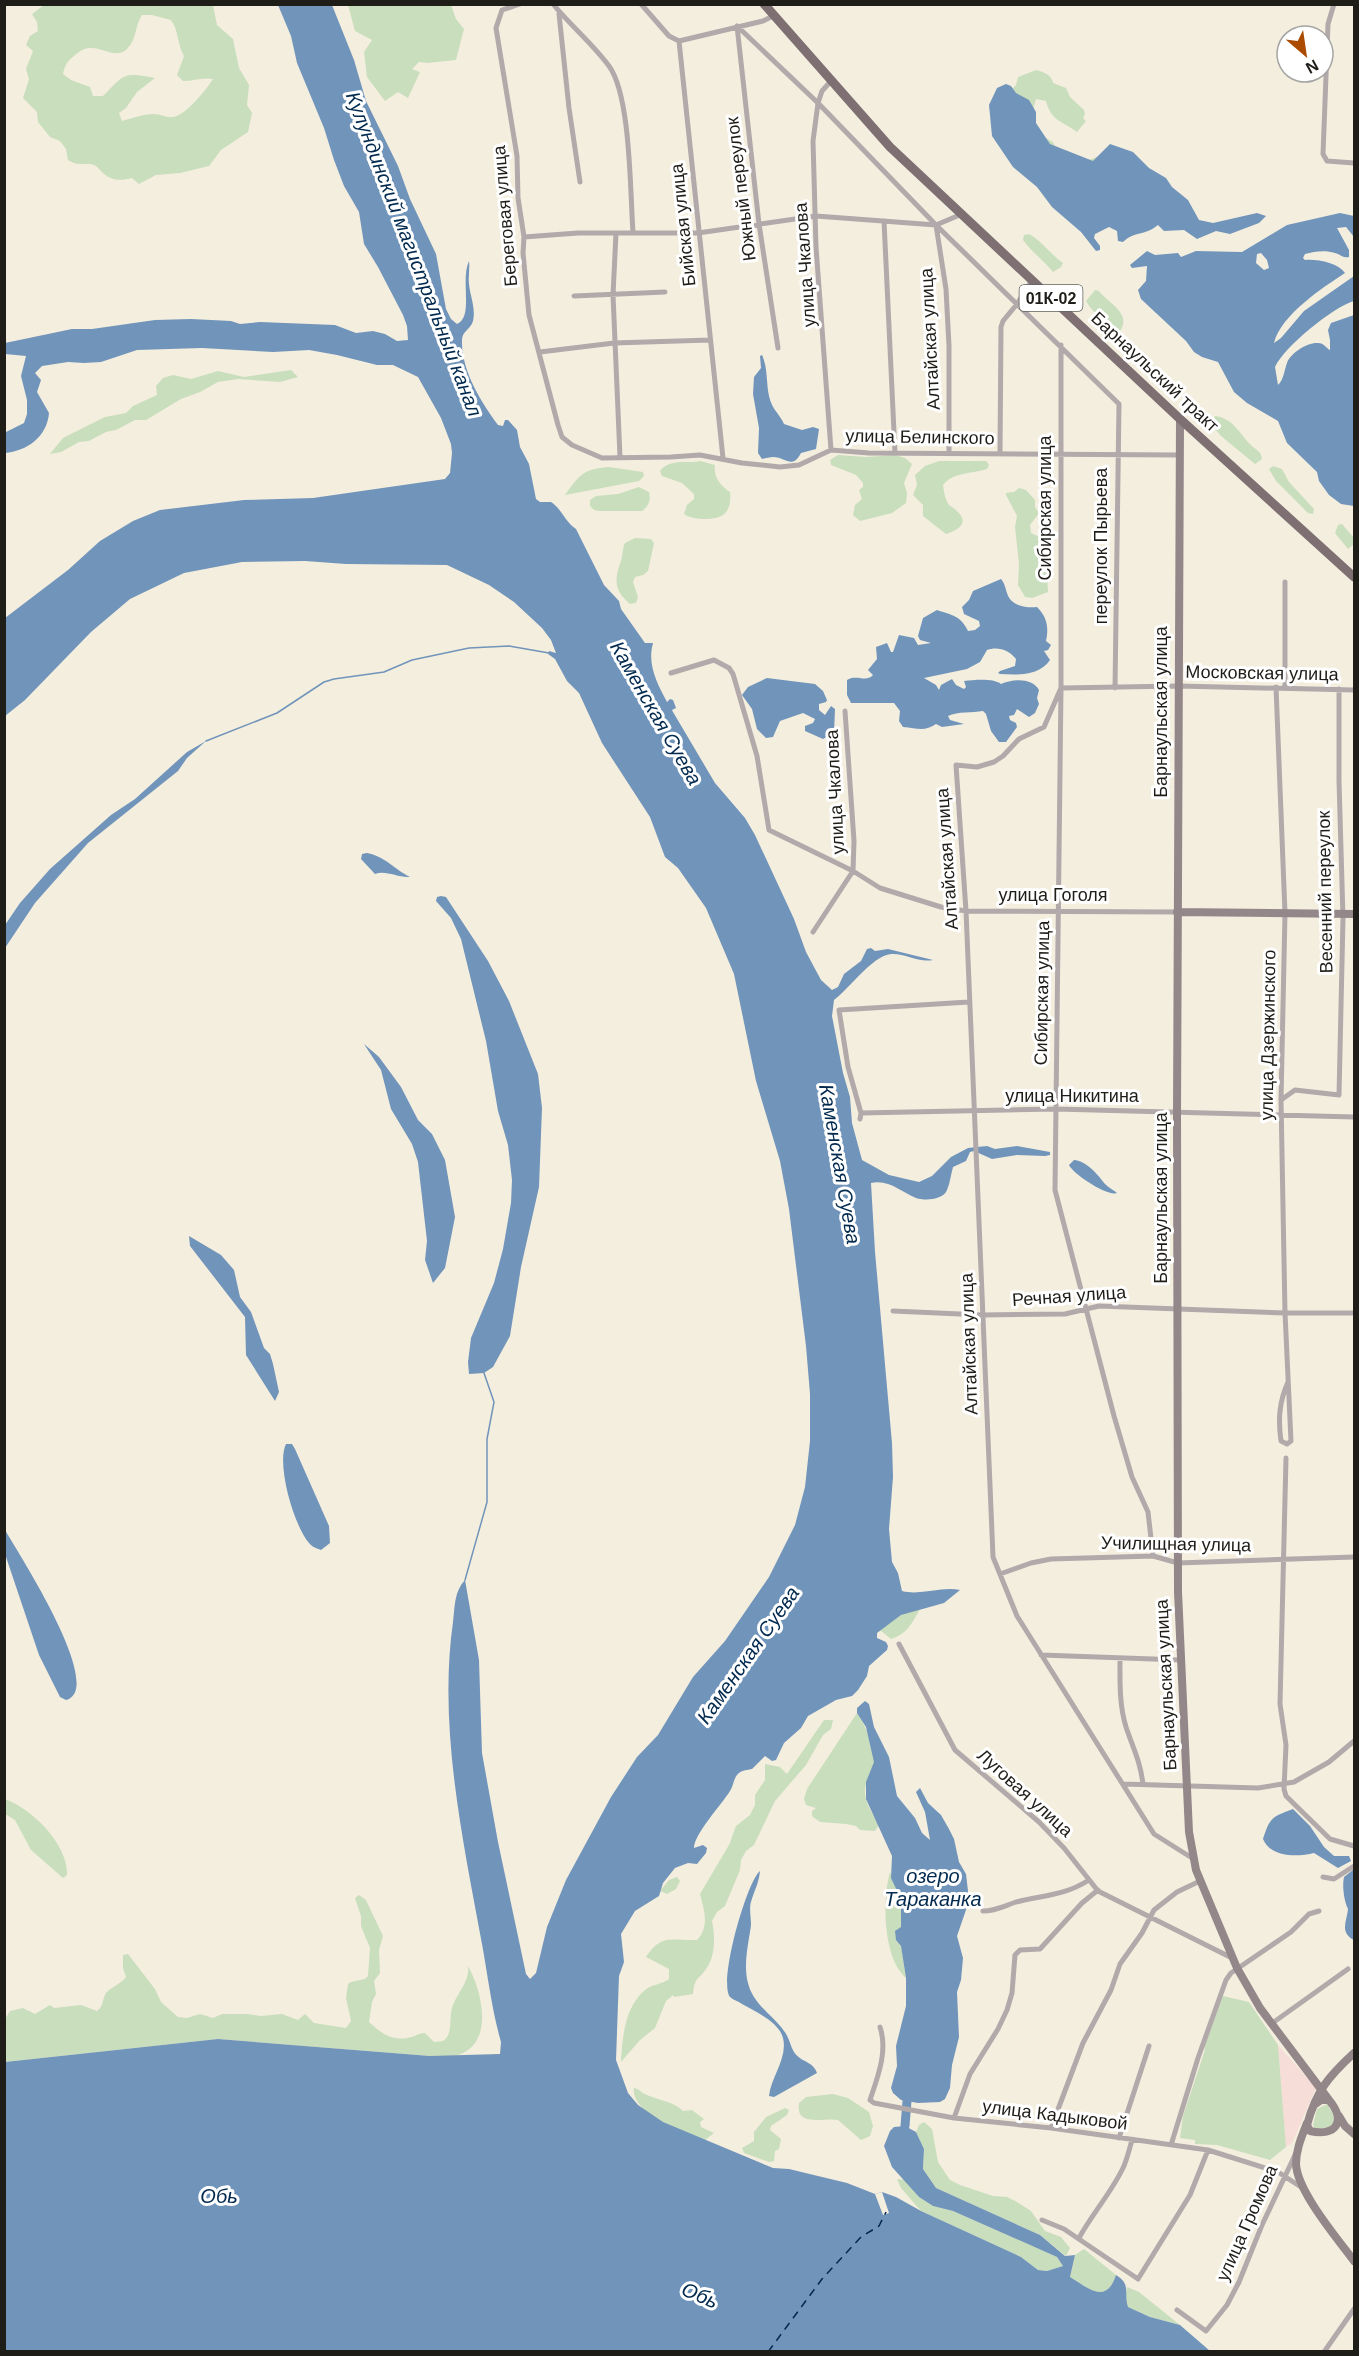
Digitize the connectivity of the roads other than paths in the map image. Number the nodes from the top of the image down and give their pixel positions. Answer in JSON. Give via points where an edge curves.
{"nodes":[{"id":1,"x":520,"y":4,"type":"edge"},
{"id":2,"x":553,"y":4,"type":"edge"},
{"id":3,"x":641,"y":4,"type":"edge"},
{"id":4,"x":764,"y":4,"type":"edge"},
{"id":5,"x":1334,"y":4,"type":"edge"},
{"id":6,"x":559,"y":12,"type":"junction"},
{"id":7,"x":773,"y":16,"type":"junction"},
{"id":8,"x":737,"y":26,"type":"junction"},
{"id":9,"x":679,"y":41,"type":"junction"},
{"id":10,"x":831,"y":81,"type":"junction"},
{"id":11,"x":818,"y":103,"type":"junction"},
{"id":12,"x":1354,"y":163,"type":"edge"},
{"id":13,"x":580,"y":182,"type":"dead end"},
{"id":14,"x":962,"y":214,"type":"junction"},
{"id":15,"x":816,"y":216,"type":"junction"},
{"id":16,"x":884,"y":221,"type":"junction"},
{"id":17,"x":759,"y":224,"type":"junction"},
{"id":18,"x":936,"y":225,"type":"junction"},
{"id":19,"x":633,"y":232,"type":"junction"},
{"id":20,"x":616,"y":233,"type":"junction"},
{"id":21,"x":698,"y":233,"type":"junction"},
{"id":22,"x":524,"y":237,"type":"junction"},
{"id":23,"x":1032,"y":280,"type":"junction"},
{"id":24,"x":665,"y":292,"type":"dead end"},
{"id":25,"x":613,"y":295,"type":"junction"},
{"id":26,"x":574,"y":296,"type":"dead end"},
{"id":27,"x":1017,"y":304,"type":"junction"},
{"id":28,"x":710,"y":340,"type":"junction"},
{"id":29,"x":614,"y":343,"type":"junction"},
{"id":30,"x":1061,"y":345,"type":"junction"},
{"id":31,"x":778,"y":348,"type":"dead end"},
{"id":32,"x":540,"y":352,"type":"junction"},
{"id":33,"x":1180,"y":418,"type":"junction"},
{"id":34,"x":562,"y":437,"type":"joint"},
{"id":35,"x":831,"y":450,"type":"junction"},
{"id":36,"x":895,"y":453,"type":"junction"},
{"id":37,"x":949,"y":453,"type":"junction"},
{"id":38,"x":1000,"y":454,"type":"junction"},
{"id":39,"x":1060,"y":454,"type":"junction"},
{"id":40,"x":1117,"y":454,"type":"junction"},
{"id":41,"x":1178,"y":455,"type":"junction"},
{"id":42,"x":620,"y":457,"type":"junction"},
{"id":43,"x":723,"y":458,"type":"junction"},
{"id":44,"x":1354,"y":577,"type":"edge"},
{"id":45,"x":1285,"y":582,"type":"dead end"},
{"id":46,"x":671,"y":672,"type":"dead end"},
{"id":47,"x":1178,"y":686,"type":"junction"},
{"id":48,"x":1276,"y":687,"type":"junction"},
{"id":49,"x":1285,"y":687,"type":"junction"},
{"id":50,"x":1061,"y":688,"type":"junction"},
{"id":51,"x":1115,"y":688,"type":"junction"},
{"id":52,"x":1339,"y":689,"type":"junction"},
{"id":53,"x":1354,"y":690,"type":"edge"},
{"id":54,"x":845,"y":711,"type":"dead end"},
{"id":55,"x":853,"y":872,"type":"junction"},
{"id":56,"x":966,"y":911,"type":"junction"},
{"id":57,"x":1058,"y":911,"type":"junction"},
{"id":58,"x":1177,"y":912,"type":"junction"},
{"id":59,"x":1285,"y":913,"type":"junction"},
{"id":60,"x":1343,"y":914,"type":"junction"},
{"id":61,"x":1354,"y":914,"type":"edge"},
{"id":62,"x":813,"y":932,"type":"dead end"},
{"id":63,"x":969,"y":1002,"type":"junction"},
{"id":64,"x":1281,"y":1101,"type":"junction"},
{"id":65,"x":1056,"y":1109,"type":"junction"},
{"id":66,"x":974,"y":1111,"type":"junction"},
{"id":67,"x":1177,"y":1113,"type":"junction"},
{"id":68,"x":1282,"y":1115,"type":"junction"},
{"id":69,"x":1354,"y":1117,"type":"edge"},
{"id":70,"x":1177,"y":1307,"type":"junction"},
{"id":71,"x":1087,"y":1310,"type":"junction"},
{"id":72,"x":893,"y":1311,"type":"dead end"},
{"id":73,"x":1354,"y":1312,"type":"edge"},
{"id":74,"x":1285,"y":1313,"type":"junction"},
{"id":75,"x":982,"y":1315,"type":"junction"},
{"id":76,"x":1288,"y":1382,"type":"junction"},
{"id":77,"x":1286,"y":1458,"type":"dead end"},
{"id":78,"x":1154,"y":1556,"type":"junction"},
{"id":79,"x":1354,"y":1557,"type":"edge"},
{"id":80,"x":1285,"y":1559,"type":"junction"},
{"id":81,"x":1178,"y":1563,"type":"junction"},
{"id":82,"x":1000,"y":1574,"type":"junction"},
{"id":83,"x":899,"y":1644,"type":"dead end"},
{"id":84,"x":1041,"y":1655,"type":"junction"},
{"id":85,"x":1120,"y":1658,"type":"junction"},
{"id":86,"x":1181,"y":1660,"type":"junction"},
{"id":87,"x":1354,"y":1741,"type":"edge"},
{"id":88,"x":1122,"y":1784,"type":"junction"},
{"id":89,"x":1285,"y":1784,"type":"junction"},
{"id":90,"x":1143,"y":1785,"type":"junction"},
{"id":91,"x":1187,"y":1785,"type":"junction"},
{"id":92,"x":1354,"y":1846,"type":"edge"},
{"id":93,"x":1192,"y":1858,"type":"junction"},
{"id":94,"x":1354,"y":1866,"type":"edge"},
{"id":95,"x":1323,"y":1876,"type":"dead end"},
{"id":96,"x":1089,"y":1880,"type":"junction"},
{"id":97,"x":1200,"y":1881,"type":"junction"},
{"id":98,"x":1098,"y":1890,"type":"junction"},
{"id":99,"x":983,"y":1911,"type":"dead end"},
{"id":100,"x":1319,"y":1911,"type":"dead end"},
{"id":101,"x":1151,"y":1917,"type":"junction"},
{"id":102,"x":1233,"y":1959,"type":"junction"},
{"id":103,"x":1238,"y":1968,"type":"junction"},
{"id":104,"x":1348,"y":1969,"type":"dead end"},
{"id":105,"x":1271,"y":2024,"type":"junction"},
{"id":106,"x":880,"y":2026,"type":"dead end"},
{"id":107,"x":1149,"y":2046,"type":"dead end"},
{"id":108,"x":1354,"y":2053,"type":"edge"},
{"id":109,"x":1322,"y":2088,"type":"junction"},
{"id":110,"x":1332,"y":2104,"type":"junction"},
{"id":111,"x":1314,"y":2105,"type":"junction"},
{"id":112,"x":1338,"y":2114,"type":"junction"},
{"id":113,"x":954,"y":2118,"type":"junction"},
{"id":114,"x":1308,"y":2123,"type":"junction"},
{"id":115,"x":1051,"y":2128,"type":"junction"},
{"id":116,"x":1330,"y":2131,"type":"junction"},
{"id":117,"x":1318,"y":2132,"type":"junction"},
{"id":118,"x":1354,"y":2134,"type":"edge"},
{"id":119,"x":1119,"y":2139,"type":"junction"},
{"id":120,"x":1132,"y":2140,"type":"junction"},
{"id":121,"x":1171,"y":2145,"type":"junction"},
{"id":122,"x":1299,"y":2146,"type":"junction"},
{"id":123,"x":1208,"y":2150,"type":"junction"},
{"id":124,"x":1286,"y":2176,"type":"junction"},
{"id":125,"x":1305,"y":2191,"type":"junction"},
{"id":126,"x":1042,"y":2220,"type":"dead end"},
{"id":127,"x":1079,"y":2238,"type":"junction"},
{"id":128,"x":1354,"y":2261,"type":"edge"},
{"id":129,"x":1354,"y":2309,"type":"edge"},
{"id":130,"x":1177,"y":2310,"type":"dead end"},
{"id":131,"x":1324,"y":2352,"type":"edge"}],
"edges":[{"from":1,"to":22,"type":"street","name":"Береговая улица","via":[[502,10],[496,28]]},
{"from":2,"to":6,"type":"street"},
{"from":3,"to":9,"type":"street","via":[[669,36]]},
{"from":4,"to":7,"type":"main road","name":"Барнаульский тракт","number":"01К-02"},
{"from":5,"to":12,"type":"street","via":[[1328,24],[1323,154],[1327,161]]},
{"from":6,"to":13,"type":"street"},
{"from":6,"to":19,"type":"street","via":[[609,66],[618,83],[624,110]]},
{"from":7,"to":8,"type":"street"},
{"from":7,"to":10,"type":"main road","name":"Барнаульский тракт","number":"01К-02"},
{"from":8,"to":9,"type":"street"},
{"from":8,"to":11,"type":"street"},
{"from":8,"to":17,"type":"street","name":"Южный переулок"},
{"from":9,"to":21,"type":"street","name":"Бийская улица"},
{"from":10,"to":11,"type":"street","name":"улица Чкалова"},
{"from":10,"to":14,"type":"main road","name":"Барнаульский тракт","number":"01К-02","via":[[890,147]]},
{"from":11,"to":15,"type":"street","name":"улица Чкалова","via":[[813,141]]},
{"from":11,"to":18,"type":"street"},
{"from":14,"to":18,"type":"street"},
{"from":14,"to":23,"type":"main road","name":"Барнаульский тракт","number":"01К-02"},
{"from":15,"to":16,"type":"street"},
{"from":15,"to":17,"type":"street"},
{"from":15,"to":35,"type":"street","name":"улица Чкалова"},
{"from":16,"to":18,"type":"street"},
{"from":16,"to":36,"type":"street"},
{"from":17,"to":21,"type":"street"},
{"from":17,"to":31,"type":"street","name":"Южный переулок"},
{"from":18,"to":27,"type":"street"},
{"from":18,"to":37,"type":"street","name":"Алтайская улица","via":[[946,289]]},
{"from":19,"to":20,"type":"street"},
{"from":19,"to":21,"type":"street"},
{"from":20,"to":22,"type":"street"},
{"from":20,"to":25,"type":"street"},
{"from":21,"to":28,"type":"street","name":"Бийская улица"},
{"from":22,"to":32,"type":"street","name":"Береговая улица","via":[[529,315]]},
{"from":23,"to":27,"type":"street"},
{"from":23,"to":33,"type":"main road","name":"Барнаульский тракт","number":"01К-02"},
{"from":24,"to":25,"type":"street"},
{"from":25,"to":26,"type":"street"},
{"from":25,"to":29,"type":"street"},
{"from":27,"to":30,"type":"street"},
{"from":27,"to":38,"type":"street","via":[[1001,327]]},
{"from":28,"to":29,"type":"street"},
{"from":28,"to":43,"type":"street","name":"Бийская улица"},
{"from":29,"to":32,"type":"street"},
{"from":29,"to":42,"type":"street"},
{"from":30,"to":39,"type":"street","name":"Сибирская улица"},
{"from":30,"to":40,"type":"street","name":"переулок Пырьева","via":[[1119,404]]},
{"from":32,"to":34,"type":"street","name":"Береговая улица"},
{"from":33,"to":41,"type":"street","name":"Барнаульская улица"},
{"from":33,"to":44,"type":"main road","name":"Барнаульский тракт","number":"01К-02"},
{"from":34,"to":42,"type":"street","name":"улица Белинского","via":[[602,458]]},
{"from":35,"to":36,"type":"street","name":"улица Белинского"},
{"from":35,"to":43,"type":"street","name":"улица Белинского","via":[[792,466]]},
{"from":36,"to":37,"type":"street","name":"улица Белинского"},
{"from":37,"to":38,"type":"street","name":"улица Белинского"},
{"from":38,"to":39,"type":"street","name":"улица Белинского"},
{"from":39,"to":40,"type":"street","name":"улица Белинского"},
{"from":39,"to":50,"type":"street","name":"Сибирская улица"},
{"from":40,"to":41,"type":"street","name":"улица Белинского"},
{"from":40,"to":51,"type":"street","name":"переулок Пырьева"},
{"from":41,"to":47,"type":"street","name":"Барнаульская улица"},
{"from":42,"to":43,"type":"street","name":"улица Белинского","via":[[700,454]]},
{"from":45,"to":49,"type":"street"},
{"from":46,"to":55,"type":"street","name":"улица Гоголя","via":[[714,660],[729,668],[757,756],[769,830]]},
{"from":47,"to":48,"type":"street","name":"Московская улица"},
{"from":47,"to":51,"type":"street","name":"Московская улица"},
{"from":47,"to":58,"type":"street","name":"Барнаульская улица"},
{"from":48,"to":49,"type":"street","name":"Московская улица"},
{"from":48,"to":59,"type":"street","name":"улица Дзержинского"},
{"from":49,"to":52,"type":"street","name":"Московская улица"},
{"from":50,"to":51,"type":"street","name":"Московская улица"},
{"from":50,"to":56,"type":"street","name":"Алтайская улица","via":[[1044,727],[1019,738],[994,762],[956,765]]},
{"from":50,"to":57,"type":"street","name":"Сибирская улица"},
{"from":52,"to":53,"type":"street","name":"Московская улица"},
{"from":52,"to":60,"type":"street","name":"Весенний переулок"},
{"from":54,"to":55,"type":"street","name":"улица Чкалова"},
{"from":55,"to":56,"type":"street","name":"улица Гоголя","via":[[910,899]]},
{"from":55,"to":62,"type":"street","name":"улица Чкалова"},
{"from":56,"to":57,"type":"street","name":"улица Гоголя"},
{"from":56,"to":63,"type":"street","name":"Алтайская улица"},
{"from":57,"to":58,"type":"street","name":"улица Гоголя"},
{"from":57,"to":65,"type":"street","name":"Сибирская улица"},
{"from":58,"to":59,"type":"street","name":"улица Гоголя"},
{"from":58,"to":67,"type":"street","name":"Барнаульская улица"},
{"from":59,"to":60,"type":"street","name":"улица Гоголя"},
{"from":59,"to":64,"type":"street","name":"улица Дзержинского"},
{"from":60,"to":61,"type":"street","name":"улица Гоголя"},
{"from":60,"to":64,"type":"street","name":"Весенний переулок","via":[[1340,1095],[1295,1090]]},
{"from":63,"to":66,"type":"street","name":"Алтайская улица"},
{"from":63,"to":66,"type":"street","name":"улица Никитина","via":[[839,1010],[860,1116]]},
{"from":64,"to":68,"type":"street","name":"улица Дзержинского"},
{"from":65,"to":66,"type":"street","name":"улица Никитина"},
{"from":65,"to":67,"type":"street","name":"улица Никитина"},
{"from":65,"to":71,"type":"street","name":"Сибирская улица","via":[[1055,1190]]},
{"from":66,"to":75,"type":"street","name":"Алтайская улица"},
{"from":67,"to":68,"type":"street","name":"улица Никитина"},
{"from":67,"to":70,"type":"street","name":"Барнаульская улица"},
{"from":68,"to":69,"type":"street","name":"улица Никитина"},
{"from":68,"to":74,"type":"street","name":"улица Дзержинского"},
{"from":70,"to":71,"type":"street","name":"Речная улица","via":[[1099,1306]]},
{"from":70,"to":74,"type":"street","name":"Речная улица"},
{"from":70,"to":81,"type":"street","name":"Барнаульская улица"},
{"from":71,"to":75,"type":"street","name":"Речная улица"},
{"from":71,"to":78,"type":"street","name":"Сибирская улица","via":[[1132,1476],[1148,1512]]},
{"from":72,"to":75,"type":"street","name":"Речная улица"},
{"from":73,"to":74,"type":"street","name":"Речная улица"},
{"from":74,"to":76,"type":"street","name":"улица Дзержинского"},
{"from":75,"to":82,"type":"street","name":"Алтайская улица","via":[[993,1557]]},
{"from":76,"to":76,"type":"street","name":"улица Дзержинского","via":[[1291,1441],[1287,1444],[1281,1441],[1280,1400]]},
{"from":77,"to":80,"type":"street"},
{"from":78,"to":81,"type":"street","name":"Училищная улица"},
{"from":78,"to":82,"type":"street","name":"Училищная улица","via":[[1051,1559]]},
{"from":79,"to":80,"type":"street","name":"Училищная улица"},
{"from":80,"to":81,"type":"street","name":"Училищная улица"},
{"from":80,"to":89,"type":"street","via":[[1280,1704],[1286,1745]]},
{"from":81,"to":86,"type":"street","name":"Барнаульская улица"},
{"from":82,"to":84,"type":"street","name":"Алтайская улица","via":[[1017,1616]]},
{"from":83,"to":96,"type":"street","name":"Луговая улица","via":[[955,1750],[1039,1822]]},
{"from":84,"to":85,"type":"street"},
{"from":84,"to":88,"type":"street","name":"Алтайская улица"},
{"from":85,"to":86,"type":"street"},
{"from":85,"to":90,"type":"street","via":[[1120,1694],[1126,1725],[1141,1763]]},
{"from":86,"to":91,"type":"street","name":"Барнаульская улица"},
{"from":87,"to":89,"type":"street","via":[[1329,1762]]},
{"from":88,"to":90,"type":"street"},
{"from":88,"to":93,"type":"street","name":"Алтайская улица","via":[[1154,1834]]},
{"from":89,"to":91,"type":"street","via":[[1258,1788]]},
{"from":89,"to":92,"type":"street","via":[[1286,1796],[1330,1839]]},
{"from":90,"to":91,"type":"street"},
{"from":91,"to":93,"type":"street","name":"Барнаульская улица"},
{"from":93,"to":97,"type":"street","name":"Барнаульская улица"},
{"from":94,"to":95,"type":"street","via":[[1334,1879]]},
{"from":96,"to":98,"type":"street","name":"Луговая улица"},
{"from":96,"to":99,"type":"street","via":[[1054,1896]]},
{"from":97,"to":101,"type":"street","via":[[1177,1892]]},
{"from":97,"to":102,"type":"street","name":"Барнаульская улица"},
{"from":98,"to":101,"type":"street","name":"Луговая улица"},
{"from":98,"to":113,"type":"street","via":[[1040,1950],[1020,1950],[1015,1955],[1007,2010],[970,2074]]},
{"from":100,"to":103,"type":"street"},
{"from":101,"to":102,"type":"street","name":"Луговая улица"},
{"from":101,"to":115,"type":"street","via":[[1120,1964],[1083,2043]]},
{"from":102,"to":103,"type":"street","name":"Барнаульская улица"},
{"from":103,"to":105,"type":"street","name":"Барнаульская улица"},
{"from":103,"to":121,"type":"street","via":[[1226,1980],[1214,2010]]},
{"from":104,"to":105,"type":"street"},
{"from":105,"to":109,"type":"street","name":"Барнаульская улица"},
{"from":106,"to":113,"type":"street","name":"улица Кадыковой","via":[[884,2038],[881,2065],[870,2100]]},
{"from":107,"to":119,"type":"street"},
{"from":108,"to":109,"type":"street"},
{"from":109,"to":110,"type":"street","name":"Барнаульская улица"},
{"from":109,"to":111,"type":"street"},
{"from":110,"to":111,"type":"street","via":[[1325,2099]]},
{"from":110,"to":112,"type":"street"},
{"from":111,"to":114,"type":"street"},
{"from":112,"to":116,"type":"street","via":[[1338,2124]]},
{"from":112,"to":118,"type":"street"},
{"from":113,"to":115,"type":"street","name":"улица Кадыковой"},
{"from":114,"to":117,"type":"street","via":[[1310,2131]]},
{"from":114,"to":122,"type":"street","name":"улица Громова"},
{"from":115,"to":119,"type":"street","name":"улица Кадыковой"},
{"from":116,"to":117,"type":"street"},
{"from":116,"to":118,"type":"street"},
{"from":117,"to":122,"type":"street","via":[[1304,2138]]},
{"from":119,"to":120,"type":"street","name":"улица Кадыковой"},
{"from":120,"to":121,"type":"street","name":"улица Кадыковой"},
{"from":120,"to":127,"type":"street","via":[[1125,2166]]},
{"from":121,"to":123,"type":"street","name":"улица Кадыковой"},
{"from":122,"to":124,"type":"street","name":"улица Громова"},
{"from":122,"to":125,"type":"street","via":[[1298,2174]]},
{"from":123,"to":124,"type":"street","name":"улица Кадыковой"},
{"from":123,"to":127,"type":"street","via":[[1190,2195],[1138,2279]]},
{"from":124,"to":125,"type":"street","name":"улица Кадыковой"},
{"from":124,"to":130,"type":"street","name":"улица Громова","via":[[1227,2306],[1206,2331]]},
{"from":125,"to":128,"type":"street"},
{"from":126,"to":127,"type":"street"},
{"from":129,"to":131,"type":"street"}]}
